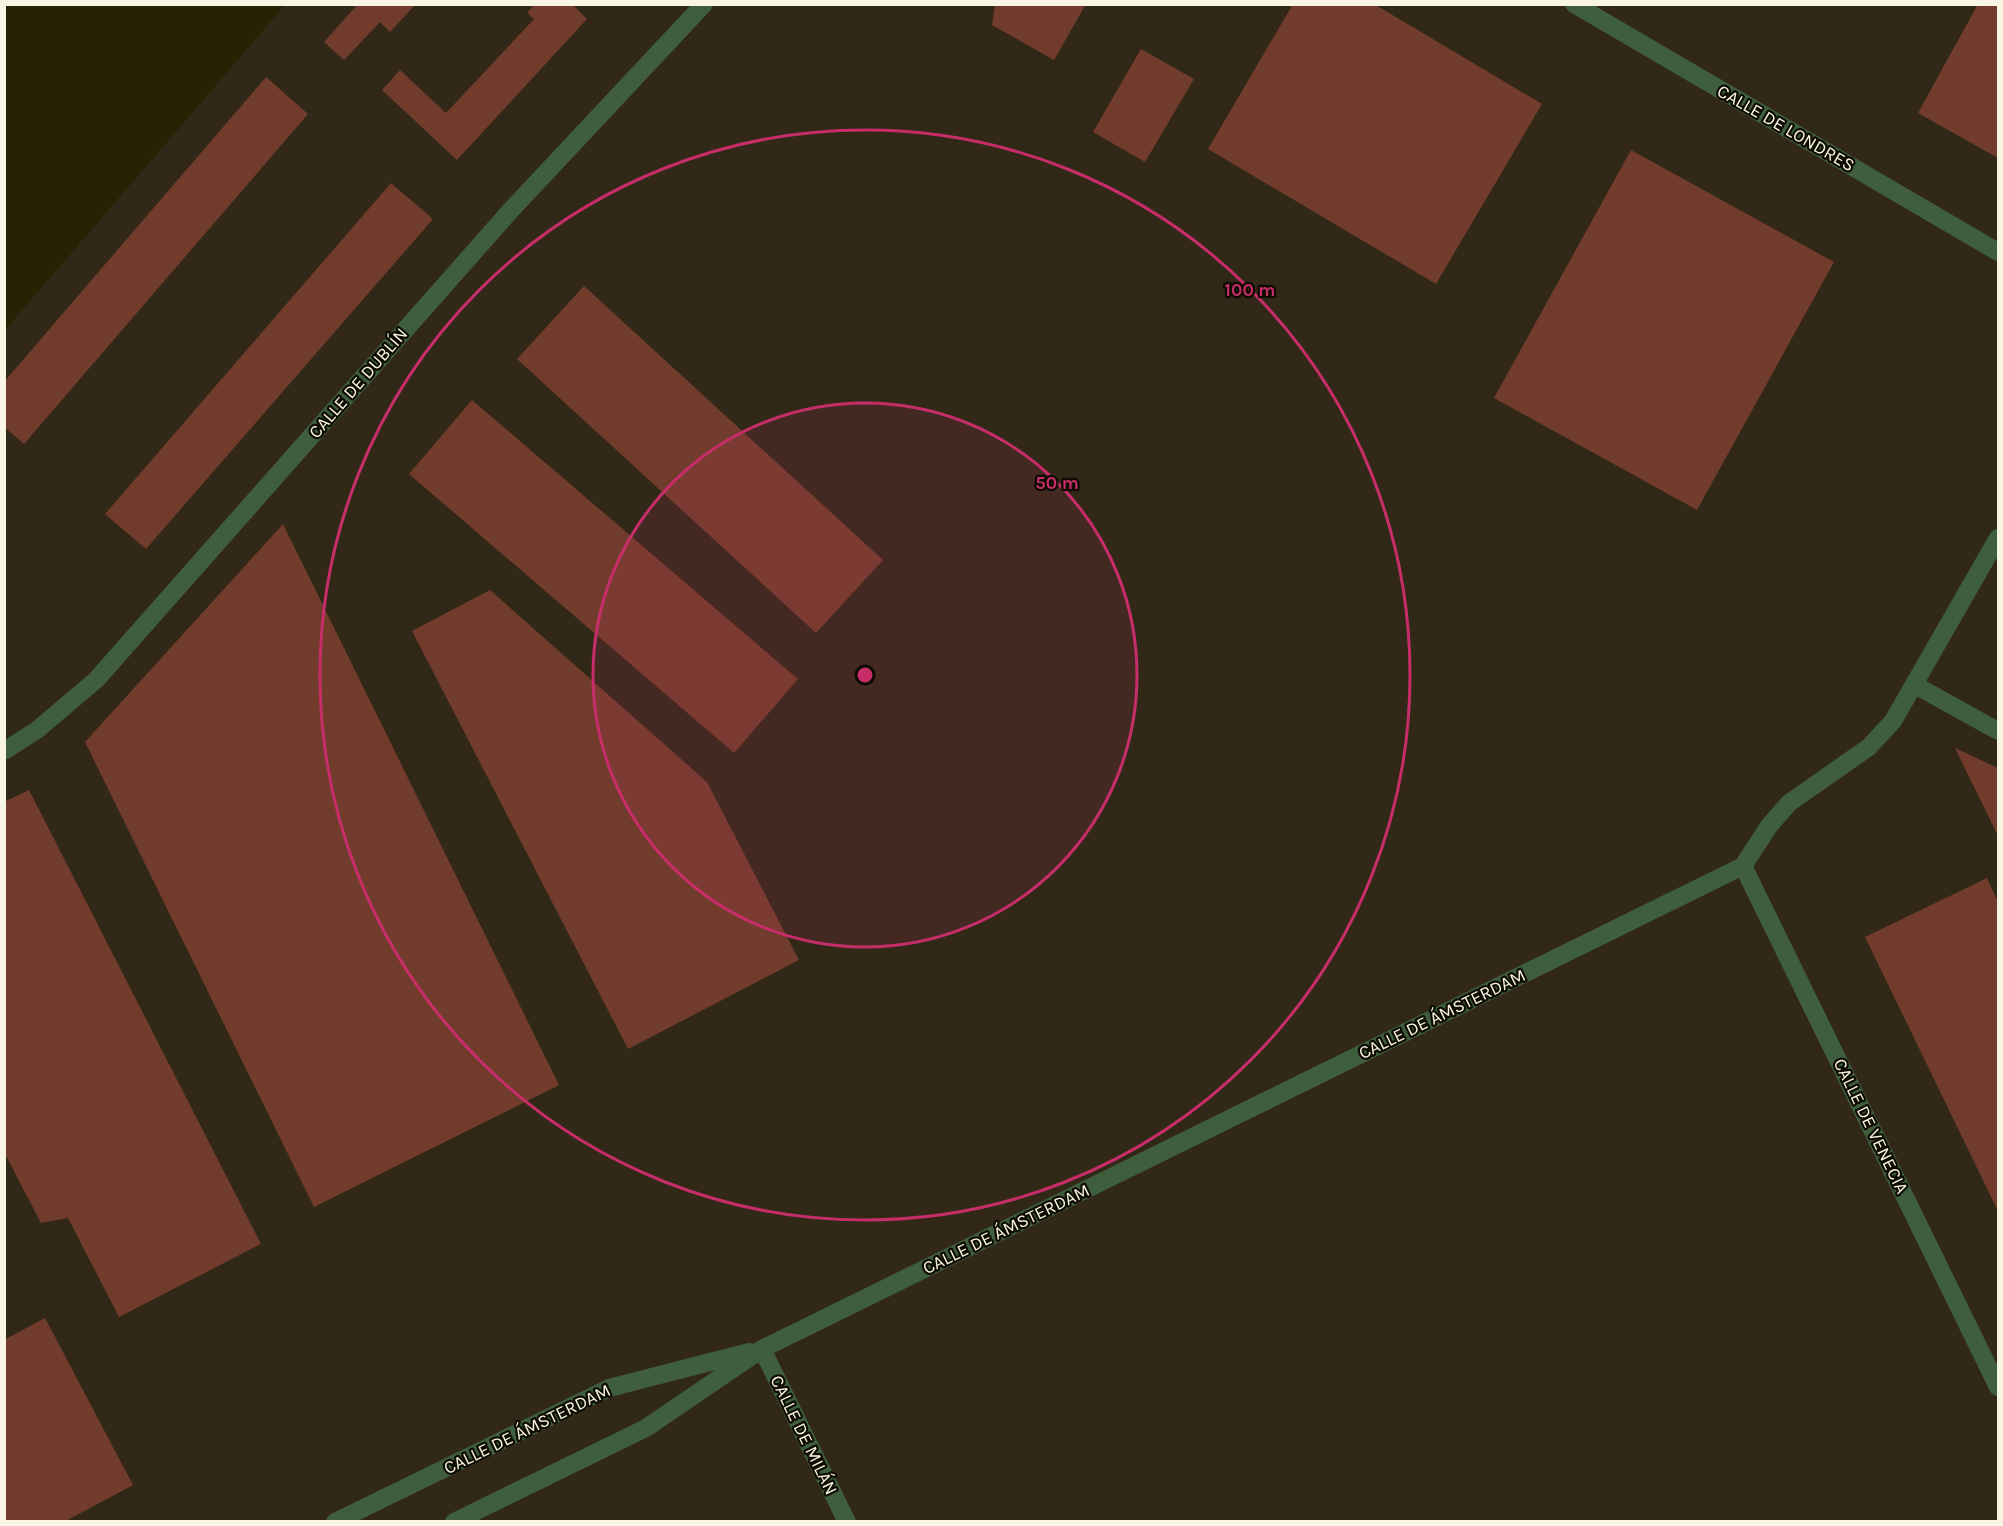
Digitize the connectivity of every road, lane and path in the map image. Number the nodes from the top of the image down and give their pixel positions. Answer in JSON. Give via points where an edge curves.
{"nodes":[{"id":1,"x":704,"y":4,"type":"edge"},
{"id":2,"x":1574,"y":4,"type":"edge"},
{"id":3,"x":1998,"y":252,"type":"edge"},
{"id":4,"x":1998,"y":538,"type":"edge"},
{"id":5,"x":1915,"y":685,"type":"junction"},
{"id":6,"x":1998,"y":731,"type":"edge"},
{"id":7,"x":4,"y":751,"type":"edge"},
{"id":8,"x":1743,"y":866,"type":"junction"},
{"id":9,"x":762,"y":1349,"type":"junction"},
{"id":10,"x":1998,"y":1387,"type":"edge"},
{"id":11,"x":335,"y":1521,"type":"edge"},
{"id":12,"x":454,"y":1521,"type":"edge"},
{"id":13,"x":847,"y":1521,"type":"edge"}],
"edges":[{"from":1,"to":7,"type":"street","name":"CALLE DE DUBLÍN","via":[[511,210],[96,680],[37,730]]},
{"from":2,"to":3,"type":"street","name":"CALLE DE LONDRES"},
{"from":4,"to":5,"type":"street"},
{"from":5,"to":6,"type":"street"},
{"from":5,"to":8,"type":"street","via":[[1893,721],[1869,747],[1789,803]]},
{"from":8,"to":9,"type":"street","name":"CALLE DE ÁMSTERDAM"},
{"from":8,"to":10,"type":"street","name":"CALLE DE VENECIA"},
{"from":9,"to":11,"type":"street","name":"CALLE DE ÁMSTERDAM","via":[[609,1388]]},
{"from":9,"to":12,"type":"street","name":"CALLE DE ÁMSTERDAM","via":[[646,1428]]},
{"from":9,"to":13,"type":"street","name":"CALLE DE MILÁN"}]}
